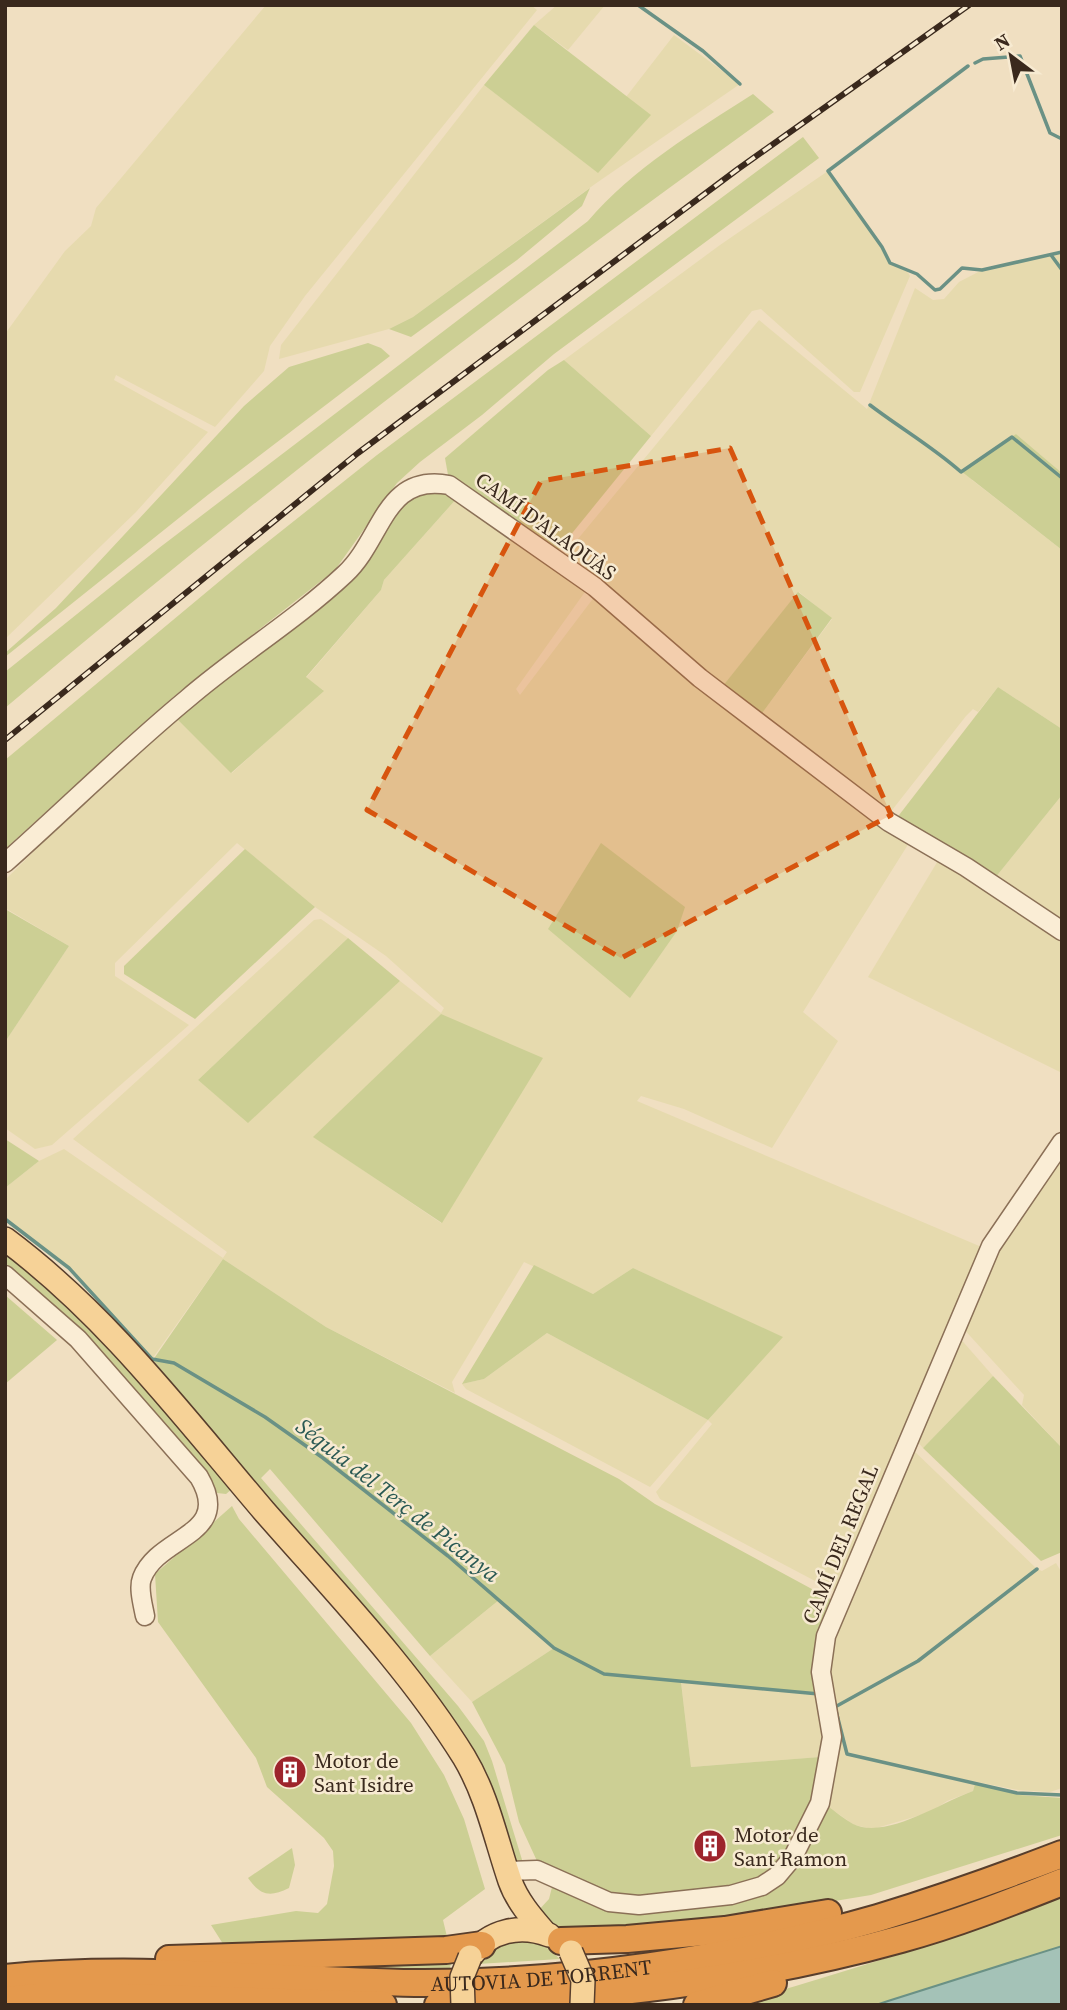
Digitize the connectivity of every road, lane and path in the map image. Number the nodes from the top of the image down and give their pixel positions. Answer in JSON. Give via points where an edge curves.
{"nodes":[{"id":1,"x":5,"y":863,"type":"edge"},
{"id":2,"x":1062,"y":931,"type":"edge"},
{"id":3,"x":1062,"y":1142,"type":"edge"},
{"id":4,"x":5,"y":1239,"type":"edge"},
{"id":5,"x":5,"y":1275,"type":"edge"},
{"id":6,"x":145,"y":1616,"type":"dead end"},
{"id":7,"x":1062,"y":1854,"type":"edge"},
{"id":8,"x":509,"y":1877,"type":"junction"},
{"id":9,"x":1062,"y":1882,"type":"edge"},
{"id":10,"x":947,"y":1894,"type":"junction"},
{"id":11,"x":902,"y":1939,"type":"junction"},
{"id":12,"x":559,"y":1942,"type":"junction"},
{"id":13,"x":481,"y":1947,"type":"junction"},
{"id":14,"x":5,"y":1968,"type":"edge"},
{"id":15,"x":5,"y":1978,"type":"edge"},
{"id":16,"x":5,"y":2000,"type":"edge"},
{"id":17,"x":383,"y":2005,"type":"edge"},
{"id":18,"x":438,"y":2005,"type":"edge"},
{"id":19,"x":463,"y":2005,"type":"edge"},
{"id":20,"x":582,"y":2005,"type":"edge"},
{"id":21,"x":697,"y":2005,"type":"edge"}],
"edges":[{"from":1,"to":2,"type":"street","name":"CAMÍ D'ALAQUÀS","via":[[187,698],[348,572],[401,494],[416,484],[433,482],[449,485],[595,587],[700,678],[889,822]]},
{"from":3,"to":8,"type":"street","name":"CAMÍ DEL REGAL","via":[[991,1246],[826,1636],[821,1672],[832,1737],[820,1803],[793,1857],[762,1886],[658,1905],[609,1902],[537,1870]]},
{"from":4,"to":8,"type":"main road","via":[[36,1261],[114,1336],[420,1691],[465,1760]]},
{"from":5,"to":6,"type":"street","via":[[78,1339],[199,1477],[209,1495],[204,1520],[147,1567],[141,1581]]},
{"from":7,"to":10,"type":"highway","name":"AUTOVIA DE TORRENT"},
{"from":8,"to":12,"type":"main road","via":[[525,1909]]},
{"from":8,"to":13,"type":"main road","via":[[508,1907]]},
{"from":9,"to":11,"type":"highway","name":"AUTOVIA DE TORRENT"},
{"from":10,"to":12,"type":"highway","via":[[725,1930]]},
{"from":10,"to":15,"type":"highway","name":"AUTOVIA DE TORRENT","via":[[878,1918],[743,1950],[524,1978],[417,1983],[117,1973]]},
{"from":11,"to":18,"type":"highway","name":"AUTOVIA DE TORRENT","via":[[750,1972],[631,1991]]},
{"from":11,"to":21,"type":"highway","via":[[871,1953]]},
{"from":12,"to":13,"type":"main road","via":[[518,1929]]},
{"from":12,"to":20,"type":"main road","bridge":true,"via":[[583,1980]]},
{"from":13,"to":14,"type":"highway"},
{"from":13,"to":19,"type":"main road","bridge":true,"via":[[462,1977]]},
{"from":16,"to":17,"type":"highway","via":[[109,1997]]}]}
